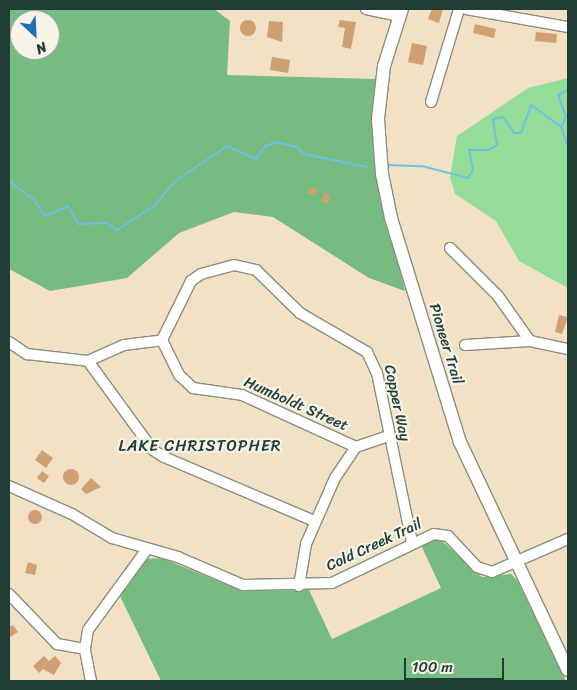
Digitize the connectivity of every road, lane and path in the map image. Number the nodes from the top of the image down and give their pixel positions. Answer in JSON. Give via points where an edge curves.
{"nodes":[{"id":1,"x":366,"y":9,"type":"edge"},
{"id":2,"x":459,"y":9,"type":"edge"},
{"id":3,"x":466,"y":9,"type":"edge"},
{"id":4,"x":401,"y":12,"type":"edge"},
{"id":5,"x":568,"y":27,"type":"edge"},
{"id":6,"x":431,"y":102,"type":"dead end"},
{"id":7,"x":450,"y":248,"type":"dead end"},
{"id":8,"x":162,"y":340,"type":"junction"},
{"id":9,"x":530,"y":341,"type":"junction"},
{"id":10,"x":9,"y":342,"type":"edge"},
{"id":11,"x":465,"y":345,"type":"dead end"},
{"id":12,"x":568,"y":349,"type":"edge"},
{"id":13,"x":88,"y":361,"type":"junction"},
{"id":14,"x":388,"y":436,"type":"junction"},
{"id":15,"x":356,"y":447,"type":"junction"},
{"id":16,"x":9,"y":486,"type":"edge"},
{"id":17,"x":314,"y":521,"type":"junction"},
{"id":18,"x":568,"y":539,"type":"edge"},
{"id":19,"x":412,"y":542,"type":"junction"},
{"id":20,"x":147,"y":549,"type":"junction"},
{"id":21,"x":517,"y":563,"type":"junction"},
{"id":22,"x":299,"y":586,"type":"junction"},
{"id":23,"x":9,"y":595,"type":"edge"},
{"id":24,"x":85,"y":649,"type":"junction"},
{"id":25,"x":568,"y":670,"type":"edge"},
{"id":26,"x":91,"y":681,"type":"edge"}],
"edges":[{"from":1,"to":4,"type":"street"},
{"from":2,"to":6,"type":"street"},
{"from":3,"to":5,"type":"street"},
{"from":4,"to":21,"type":"main road","name":"Pioneer Trail","via":[[380,96],[379,155],[386,196],[450,416]]},
{"from":7,"to":9,"type":"street","via":[[498,296]]},
{"from":8,"to":13,"type":"street","via":[[115,347]]},
{"from":8,"to":14,"type":"street","name":"Copper Way","via":[[191,282],[200,274],[234,265],[256,270],[300,313],[367,352],[377,373]]},
{"from":8,"to":15,"type":"street","name":"Humboldt Street","via":[[178,375],[193,388],[242,395]]},
{"from":9,"to":11,"type":"street"},
{"from":9,"to":12,"type":"street"},
{"from":10,"to":13,"type":"street","via":[[27,354]]},
{"from":13,"to":17,"type":"street","via":[[153,450]]},
{"from":14,"to":15,"type":"street"},
{"from":14,"to":19,"type":"street","name":"Copper Way"},
{"from":15,"to":17,"type":"street"},
{"from":16,"to":20,"type":"street","name":"Cold Creek Trail","via":[[72,514],[112,538]]},
{"from":17,"to":22,"type":"street","via":[[302,554]]},
{"from":18,"to":21,"type":"street"},
{"from":19,"to":21,"type":"street","name":"Cold Creek Trail","via":[[434,534],[448,536],[487,572]]},
{"from":19,"to":22,"type":"street","name":"Cold Creek Trail","via":[[342,579]]},
{"from":20,"to":22,"type":"street","name":"Cold Creek Trail","via":[[191,562],[232,583]]},
{"from":20,"to":24,"type":"street","via":[[94,619]]},
{"from":21,"to":25,"type":"main road","name":"Pioneer Trail"},
{"from":23,"to":24,"type":"street","via":[[57,644]]},
{"from":24,"to":26,"type":"street"}]}
